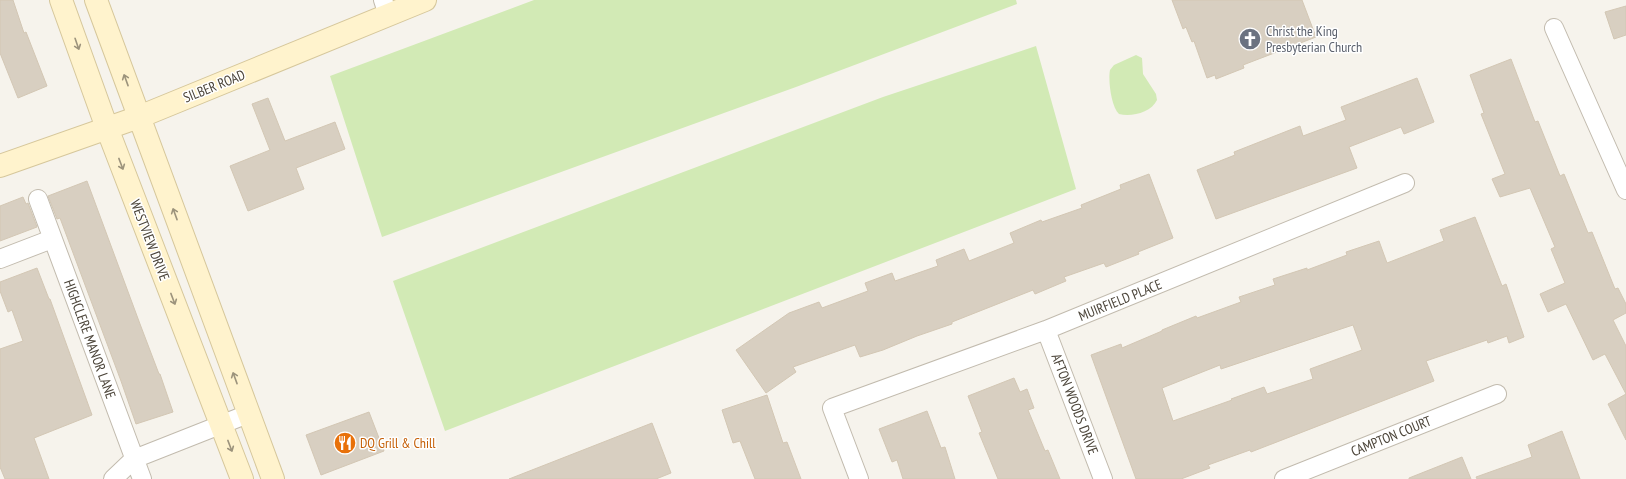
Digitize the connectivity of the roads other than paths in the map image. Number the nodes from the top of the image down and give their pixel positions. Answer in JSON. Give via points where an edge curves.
{"nodes":[{"id":1,"x":61,"y":0,"type":"edge"},
{"id":2,"x":96,"y":0,"type":"edge"},
{"id":3,"x":426,"y":0,"type":"edge"},
{"id":4,"x":386,"y":7,"type":"edge"},
{"id":5,"x":1554,"y":28,"type":"dead end"},
{"id":6,"x":139,"y":117,"type":"junction"},
{"id":7,"x":106,"y":128,"type":"junction"},
{"id":8,"x":0,"y":166,"type":"edge"},
{"id":9,"x":1405,"y":183,"type":"dead end"},
{"id":10,"x":1626,"y":190,"type":"edge"},
{"id":11,"x":38,"y":199,"type":"dead end"},
{"id":12,"x":52,"y":239,"type":"junction"},
{"id":13,"x":0,"y":259,"type":"edge"},
{"id":14,"x":1046,"y":330,"type":"junction"},
{"id":15,"x":1497,"y":394,"type":"dead end"},
{"id":16,"x":248,"y":414,"type":"junction"},
{"id":17,"x":222,"y":425,"type":"junction"},
{"id":18,"x":134,"y":459,"type":"junction"},
{"id":19,"x":113,"y":479,"type":"edge"},
{"id":20,"x":142,"y":479,"type":"edge"},
{"id":21,"x":242,"y":479,"type":"edge"},
{"id":22,"x":273,"y":479,"type":"edge"},
{"id":23,"x":859,"y":479,"type":"edge"},
{"id":24,"x":1104,"y":479,"type":"edge"},
{"id":25,"x":1284,"y":479,"type":"edge"}],
"edges":[{"from":1,"to":7,"type":"main road","name":"WESTVIEW DRIVE","one_way":true},
{"from":6,"to":2,"type":"main road","one_way":true},
{"from":3,"to":4,"type":"main road","name":"SILBER ROAD"},
{"from":4,"to":6,"type":"main road","name":"SILBER ROAD"},
{"from":5,"to":10,"type":"street"},
{"from":6,"to":7,"type":"main road","name":"SILBER ROAD"},
{"from":16,"to":6,"type":"main road","one_way":true},
{"from":7,"to":8,"type":"main road","name":"SILBER ROAD"},
{"from":7,"to":17,"type":"main road","name":"WESTVIEW DRIVE","one_way":true},
{"from":9,"to":14,"type":"street","name":"MUIRFIELD PLACE"},
{"from":11,"to":12,"type":"street","name":"HIGHCLERE MANOR LANE"},
{"from":12,"to":13,"type":"street"},
{"from":12,"to":18,"type":"street","name":"HIGHCLERE MANOR LANE"},
{"from":14,"to":23,"type":"street","name":"MUIRFIELD PLACE","via":[[832,408]]},
{"from":14,"to":24,"type":"street","name":"AFTON WOODS DRIVE"},
{"from":15,"to":25,"type":"street","name":"CAMPTON COURT"},
{"from":16,"to":17,"type":"street"},
{"from":16,"to":22,"type":"main road"},
{"from":17,"to":18,"type":"street"},
{"from":17,"to":21,"type":"main road","name":"WESTVIEW DRIVE","one_way":true},
{"from":18,"to":19,"type":"street"},
{"from":18,"to":20,"type":"street","name":"HIGHCLERE MANOR LANE"}]}
